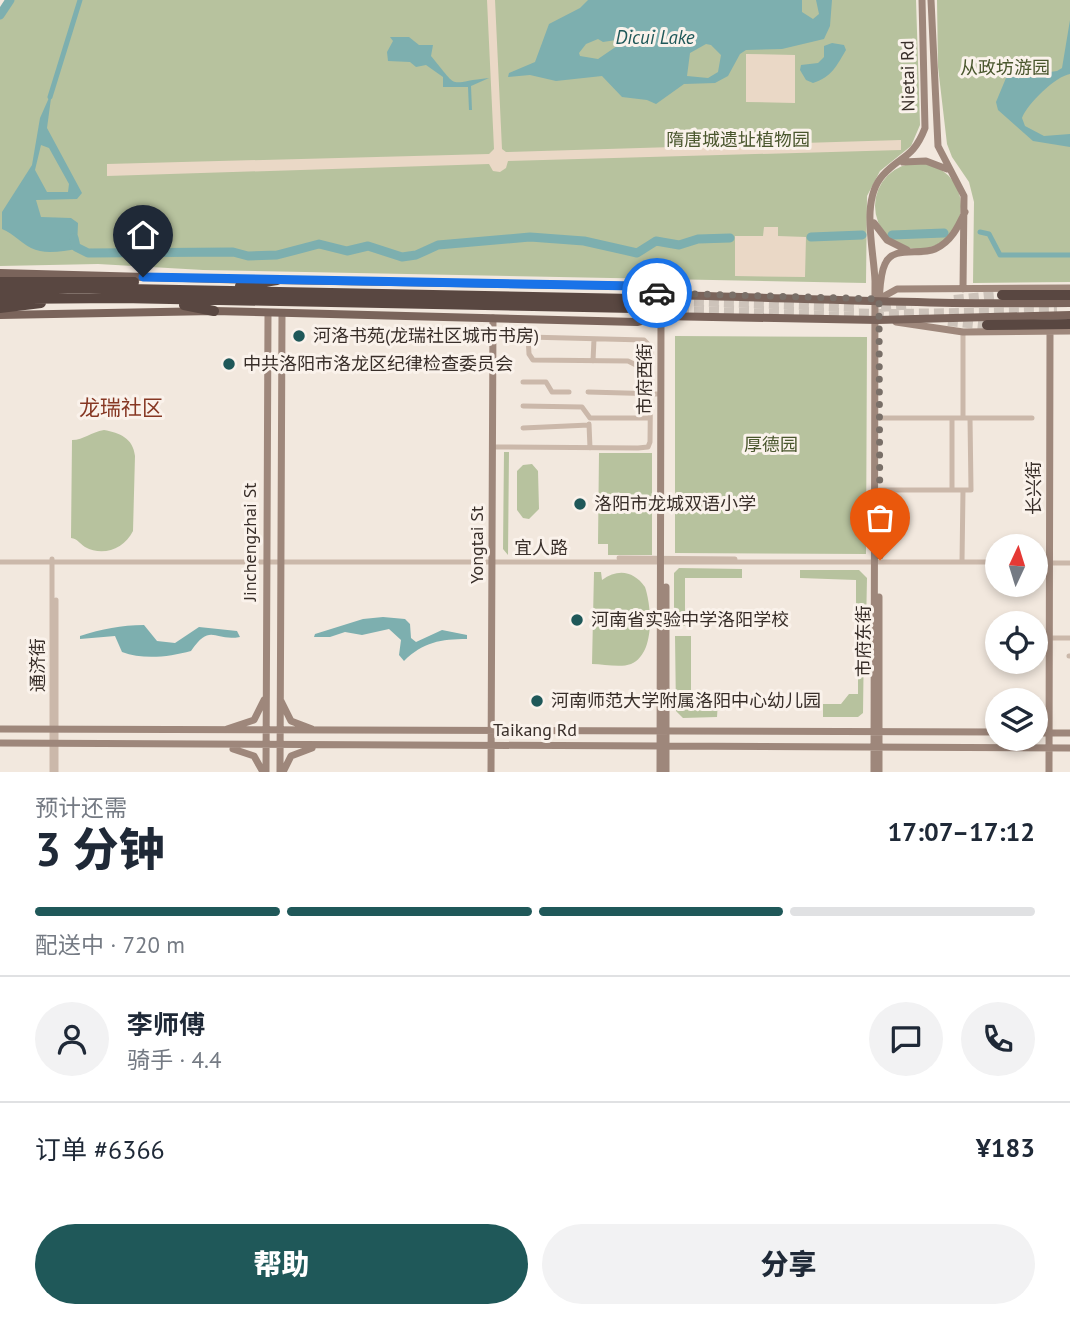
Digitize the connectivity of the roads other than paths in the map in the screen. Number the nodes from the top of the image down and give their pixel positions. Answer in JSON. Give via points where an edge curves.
{"nodes":[{"id":1,"x":922,"y":0,"type":"edge"},
{"id":2,"x":931,"y":0,"type":"edge"},
{"id":3,"x":903,"y":162,"type":"junction"},
{"id":4,"x":951,"y":171,"type":"junction"},
{"id":5,"x":965,"y":212,"type":"junction"},
{"id":6,"x":872,"y":219,"type":"junction"},
{"id":7,"x":913,"y":253,"type":"junction"},
{"id":8,"x":0,"y":273,"type":"edge"},
{"id":9,"x":277,"y":280,"type":"junction"},
{"id":10,"x":0,"y":281,"type":"edge"},
{"id":11,"x":1070,"y":288,"type":"edge"},
{"id":12,"x":963,"y":289,"type":"junction"},
{"id":13,"x":0,"y":290,"type":"edge"},
{"id":14,"x":211,"y":290,"type":"junction"},
{"id":15,"x":665,"y":295,"type":"junction"},
{"id":16,"x":1002,"y":295,"type":"tunnel mouth"},
{"id":17,"x":1070,"y":295,"type":"edge"},
{"id":18,"x":87,"y":298,"type":"junction"},
{"id":19,"x":0,"y":299,"type":"edge"},
{"id":20,"x":156,"y":299,"type":"junction"},
{"id":21,"x":877,"y":299,"type":"junction"},
{"id":22,"x":1070,"y":303,"type":"edge"},
{"id":23,"x":0,"y":308,"type":"edge"},
{"id":24,"x":214,"y":311,"type":"junction"},
{"id":25,"x":268,"y":313,"type":"junction"},
{"id":26,"x":282,"y":313,"type":"junction"},
{"id":27,"x":0,"y":315,"type":"edge"},
{"id":28,"x":1070,"y":315,"type":"edge"},
{"id":29,"x":663,"y":316,"type":"junction"},
{"id":30,"x":494,"y":318,"type":"junction"},
{"id":31,"x":876,"y":320,"type":"junction"},
{"id":32,"x":1070,"y":324,"type":"edge"},
{"id":33,"x":987,"y":325,"type":"tunnel mouth"},
{"id":34,"x":1048,"y":331,"type":"junction"},
{"id":35,"x":1070,"y":331,"type":"edge"},
{"id":36,"x":963,"y":332,"type":"junction"},
{"id":37,"x":594,"y":339,"type":"junction"},
{"id":38,"x":593,"y":361,"type":"junction"},
{"id":39,"x":651,"y":366,"type":"junction"},
{"id":40,"x":523,"y":382,"type":"dead end"},
{"id":41,"x":552,"y":392,"type":"junction"},
{"id":42,"x":569,"y":392,"type":"dead end"},
{"id":43,"x":588,"y":392,"type":"dead end"},
{"id":44,"x":650,"y":394,"type":"junction"},
{"id":45,"x":661,"y":394,"type":"junction"},
{"id":46,"x":523,"y":406,"type":"dead end"},
{"id":47,"x":555,"y":407,"type":"junction"},
{"id":48,"x":590,"y":418,"type":"junction"},
{"id":49,"x":650,"y":418,"type":"junction"},
{"id":50,"x":878,"y":418,"type":"junction"},
{"id":51,"x":952,"y":418,"type":"junction"},
{"id":52,"x":967,"y":418,"type":"junction"},
{"id":53,"x":1032,"y":418,"type":"dead end"},
{"id":54,"x":589,"y":425,"type":"junction"},
{"id":55,"x":523,"y":428,"type":"dead end"},
{"id":56,"x":494,"y":447,"type":"junction"},
{"id":57,"x":590,"y":448,"type":"junction"},
{"id":58,"x":878,"y":490,"type":"junction"},
{"id":59,"x":953,"y":490,"type":"junction"},
{"id":60,"x":963,"y":490,"type":"junction"},
{"id":61,"x":1047,"y":534,"type":"edge"},
{"id":62,"x":0,"y":560,"type":"edge"},
{"id":63,"x":54,"y":560,"type":"junction"},
{"id":64,"x":494,"y":560,"type":"junction"},
{"id":65,"x":664,"y":560,"type":"junction"},
{"id":66,"x":266,"y":561,"type":"junction"},
{"id":67,"x":281,"y":561,"type":"junction"},
{"id":68,"x":877,"y":561,"type":"junction"},
{"id":69,"x":962,"y":561,"type":"junction"},
{"id":70,"x":985,"y":561,"type":"edge"},
{"id":71,"x":1048,"y":561,"type":"edge"},
{"id":72,"x":1070,"y":561,"type":"edge"},
{"id":73,"x":1046,"y":597,"type":"edge"},
{"id":74,"x":1048,"y":638,"type":"edge"},
{"id":75,"x":1070,"y":638,"type":"edge"},
{"id":76,"x":1044,"y":688,"type":"edge"},
{"id":77,"x":266,"y":699,"type":"junction"},
{"id":78,"x":280,"y":700,"type":"junction"},
{"id":79,"x":0,"y":729,"type":"edge"},
{"id":80,"x":54,"y":729,"type":"junction"},
{"id":81,"x":220,"y":731,"type":"junction"},
{"id":82,"x":245,"y":731,"type":"junction"},
{"id":83,"x":876,"y":731,"type":"junction"},
{"id":84,"x":266,"y":732,"type":"junction"},
{"id":85,"x":280,"y":732,"type":"junction"},
{"id":86,"x":302,"y":732,"type":"junction"},
{"id":87,"x":322,"y":732,"type":"junction"},
{"id":88,"x":493,"y":732,"type":"junction"},
{"id":89,"x":663,"y":732,"type":"junction"},
{"id":90,"x":985,"y":733,"type":"edge"},
{"id":91,"x":1048,"y":733,"type":"edge"},
{"id":92,"x":1070,"y":733,"type":"edge"},
{"id":93,"x":0,"y":743,"type":"edge"},
{"id":94,"x":54,"y":743,"type":"junction"},
{"id":95,"x":218,"y":745,"type":"junction"},
{"id":96,"x":244,"y":745,"type":"junction"},
{"id":97,"x":494,"y":745,"type":"junction"},
{"id":98,"x":266,"y":746,"type":"junction"},
{"id":99,"x":280,"y":746,"type":"junction"},
{"id":100,"x":302,"y":746,"type":"junction"},
{"id":101,"x":322,"y":746,"type":"junction"},
{"id":102,"x":663,"y":746,"type":"junction"},
{"id":103,"x":876,"y":746,"type":"junction"},
{"id":104,"x":985,"y":747,"type":"edge"},
{"id":105,"x":1048,"y":748,"type":"edge"},
{"id":106,"x":1070,"y":748,"type":"edge"},
{"id":107,"x":1047,"y":751,"type":"edge"},
{"id":108,"x":54,"y":772,"type":"edge"},
{"id":109,"x":266,"y":772,"type":"edge"},
{"id":110,"x":280,"y":772,"type":"edge"},
{"id":111,"x":493,"y":772,"type":"edge"},
{"id":112,"x":660,"y":772,"type":"edge"},
{"id":113,"x":666,"y":772,"type":"edge"},
{"id":114,"x":876,"y":772,"type":"edge"},
{"id":115,"x":1047,"y":772,"type":"edge"}],
"edges":[{"from":1,"to":3,"type":"main road","name":"Nietai Rd","via":[[925,128],[919,144]]},
{"from":2,"to":4,"type":"main road","name":"Nietai Rd","via":[[938,146]]},
{"from":3,"to":4,"type":"main road","via":[[926,161]]},
{"from":3,"to":6,"type":"main road","name":"Nietai Rd","via":[[877,182]]},
{"from":4,"to":5,"type":"main road","name":"Nietai Rd","via":[[964,197]]},
{"from":5,"to":7,"type":"main road","via":[[947,241],[936,249]]},
{"from":5,"to":12,"type":"main road","name":"Nietai Rd"},
{"from":6,"to":7,"type":"main road","via":[[887,240]]},
{"from":6,"to":21,"type":"main road","name":"Nietai Rd"},
{"from":7,"to":21,"type":"main road","via":[[899,252],[885,262]]},
{"from":8,"to":9,"type":"main road"},
{"from":9,"to":14,"type":"highway"},
{"from":9,"to":15,"type":"main road","via":[[636,286]]},
{"from":10,"to":14,"type":"highway","via":[[107,281]]},
{"from":11,"to":12,"type":"main road"},
{"from":12,"to":21,"type":"main road","via":[[897,289]]},
{"from":13,"to":14,"type":"highway"},
{"from":14,"to":20,"type":"highway","via":[[634,303]]},
{"from":15,"to":21,"type":"main road"},
{"from":15,"to":29,"type":"main road","name":"市府西街"},
{"from":16,"to":17,"type":"highway"},
{"from":18,"to":19,"type":"highway"},
{"from":18,"to":20,"type":"highway"},
{"from":18,"to":23,"type":"highway"},
{"from":20,"to":24,"type":"highway"},
{"from":21,"to":22,"type":"main road"},
{"from":21,"to":31,"type":"main road","name":"市府东街"},
{"from":24,"to":25,"type":"main road"},
{"from":24,"to":27,"type":"main road"},
{"from":25,"to":26,"type":"main road"},
{"from":25,"to":66,"type":"main road","name":"Jinchengzhai St"},
{"from":26,"to":30,"type":"main road"},
{"from":26,"to":67,"type":"main road","name":"Jinchengzhai St"},
{"from":28,"to":31,"type":"main road"},
{"from":29,"to":30,"type":"main road","via":[[637,321]]},
{"from":29,"to":31,"type":"main road"},
{"from":29,"to":45,"type":"main road","name":"市府西街"},
{"from":29,"to":65,"type":"main road","name":"市府西街"},
{"from":30,"to":56,"type":"main road","name":"Yongtai St"},
{"from":31,"to":36,"type":"main road"},
{"from":31,"to":50,"type":"main road","name":"市府东街"},
{"from":31,"to":68,"type":"main road","name":"市府东街"},
{"from":32,"to":33,"type":"highway"},
{"from":34,"to":35,"type":"main road"},
{"from":34,"to":36,"type":"main road"},
{"from":34,"to":61,"type":"main road","name":"长兴街"},
{"from":36,"to":52,"type":"street"},
{"from":37,"to":38,"type":"street"},
{"from":37,"to":38,"type":"street","via":[[528,337],[527,347],[533,360]]},
{"from":37,"to":39,"type":"street","via":[[644,340],[651,347]]},
{"from":38,"to":39,"type":"street"},
{"from":39,"to":44,"type":"street"},
{"from":40,"to":41,"type":"street","via":[[546,382]]},
{"from":41,"to":42,"type":"street"},
{"from":41,"to":47,"type":"street"},
{"from":43,"to":44,"type":"street"},
{"from":44,"to":45,"type":"street"},
{"from":44,"to":49,"type":"street"},
{"from":45,"to":65,"type":"main road","name":"市府西街"},
{"from":46,"to":47,"type":"street"},
{"from":47,"to":48,"type":"street","via":[[582,407]]},
{"from":48,"to":49,"type":"street"},
{"from":48,"to":54,"type":"street"},
{"from":49,"to":57,"type":"street","via":[[648,447]]},
{"from":50,"to":51,"type":"street"},
{"from":50,"to":58,"type":"main road","name":"市府东街"},
{"from":51,"to":52,"type":"street"},
{"from":51,"to":59,"type":"street"},
{"from":52,"to":53,"type":"street"},
{"from":52,"to":60,"type":"street","via":[[971,490]]},
{"from":54,"to":55,"type":"street"},
{"from":54,"to":57,"type":"street"},
{"from":56,"to":57,"type":"street"},
{"from":56,"to":64,"type":"main road","name":"Yongtai St"},
{"from":58,"to":59,"type":"street"},
{"from":58,"to":68,"type":"main road","name":"市府东街"},
{"from":59,"to":60,"type":"street"},
{"from":60,"to":69,"type":"street"},
{"from":62,"to":63,"type":"street","name":"宜人路"},
{"from":63,"to":66,"type":"street","name":"宜人路"},
{"from":63,"to":80,"type":"street","name":"通济街"},
{"from":64,"to":65,"type":"street","name":"宜人路"},
{"from":64,"to":67,"type":"street","name":"宜人路"},
{"from":64,"to":88,"type":"main road","name":"Yongtai St"},
{"from":65,"to":68,"type":"street","name":"宜人路"},
{"from":65,"to":89,"type":"main road","name":"市府西街"},
{"from":66,"to":67,"type":"street","name":"宜人路"},
{"from":66,"to":77,"type":"main road","name":"Jinchengzhai St"},
{"from":67,"to":78,"type":"main road","name":"Jinchengzhai St"},
{"from":68,"to":69,"type":"street","name":"宜人路"},
{"from":68,"to":83,"type":"main road","name":"市府东街"},
{"from":69,"to":70,"type":"street","name":"宜人路"},
{"from":71,"to":72,"type":"street"},
{"from":73,"to":76,"type":"main road","name":"长兴街"},
{"from":74,"to":75,"type":"street"},
{"from":77,"to":78,"type":"main road","via":[[272,707]]},
{"from":77,"to":81,"type":"main road","via":[[254,720]]},
{"from":77,"to":84,"type":"main road","name":"Jinchengzhai St"},
{"from":78,"to":85,"type":"main road","name":"Jinchengzhai St"},
{"from":78,"to":87,"type":"main road","via":[[291,721]]},
{"from":79,"to":80,"type":"main road","name":"Taikang Rd"},
{"from":80,"to":81,"type":"main road","name":"Taikang Rd"},
{"from":80,"to":94,"type":"street","name":"通济街"},
{"from":81,"to":82,"type":"main road","name":"Taikang Rd"},
{"from":82,"to":84,"type":"main road","name":"Taikang Rd"},
{"from":82,"to":96,"type":"main road"},
{"from":83,"to":89,"type":"main road","name":"Taikang Rd"},
{"from":83,"to":90,"type":"main road","name":"Taikang Rd"},
{"from":83,"to":103,"type":"main road","name":"市府东街"},
{"from":84,"to":85,"type":"main road","name":"Taikang Rd"},
{"from":84,"to":98,"type":"main road","name":"Jinchengzhai St"},
{"from":85,"to":86,"type":"main road","name":"Taikang Rd"},
{"from":85,"to":99,"type":"main road","name":"Jinchengzhai St"},
{"from":86,"to":87,"type":"main road","name":"Taikang Rd"},
{"from":86,"to":100,"type":"main road"},
{"from":87,"to":88,"type":"main road","name":"Taikang Rd"},
{"from":88,"to":89,"type":"main road","name":"Taikang Rd"},
{"from":88,"to":97,"type":"main road","name":"Yongtai St"},
{"from":89,"to":102,"type":"main road","name":"市府西街"},
{"from":91,"to":92,"type":"main road"},
{"from":93,"to":94,"type":"main road","name":"Taikang Rd"},
{"from":94,"to":95,"type":"main road","name":"Taikang Rd"},
{"from":94,"to":108,"type":"street","name":"通济街"},
{"from":95,"to":96,"type":"main road","name":"Taikang Rd"},
{"from":95,"to":109,"type":"main road","via":[[254,756]]},
{"from":96,"to":98,"type":"main road","name":"Taikang Rd"},
{"from":97,"to":101,"type":"main road","name":"Taikang Rd"},
{"from":97,"to":102,"type":"main road","name":"Taikang Rd"},
{"from":97,"to":111,"type":"main road","name":"Yongtai St"},
{"from":98,"to":99,"type":"main road","name":"Taikang Rd"},
{"from":98,"to":109,"type":"main road","name":"Jinchengzhai St"},
{"from":99,"to":100,"type":"main road","name":"Taikang Rd"},
{"from":99,"to":110,"type":"main road","name":"Jinchengzhai St"},
{"from":100,"to":101,"type":"main road","name":"Taikang Rd"},
{"from":101,"to":110,"type":"main road","via":[[291,756]]},
{"from":102,"to":103,"type":"main road","name":"Taikang Rd"},
{"from":102,"to":112,"type":"main road","name":"市府西街"},
{"from":102,"to":113,"type":"main road","name":"市府西街"},
{"from":103,"to":104,"type":"main road","name":"Taikang Rd"},
{"from":103,"to":114,"type":"main road","name":"市府东街"},
{"from":105,"to":106,"type":"main road","name":"Taikang Rd"},
{"from":107,"to":115,"type":"main road","name":"长兴街"},
{"from":109,"to":110,"type":"main road"}]}
